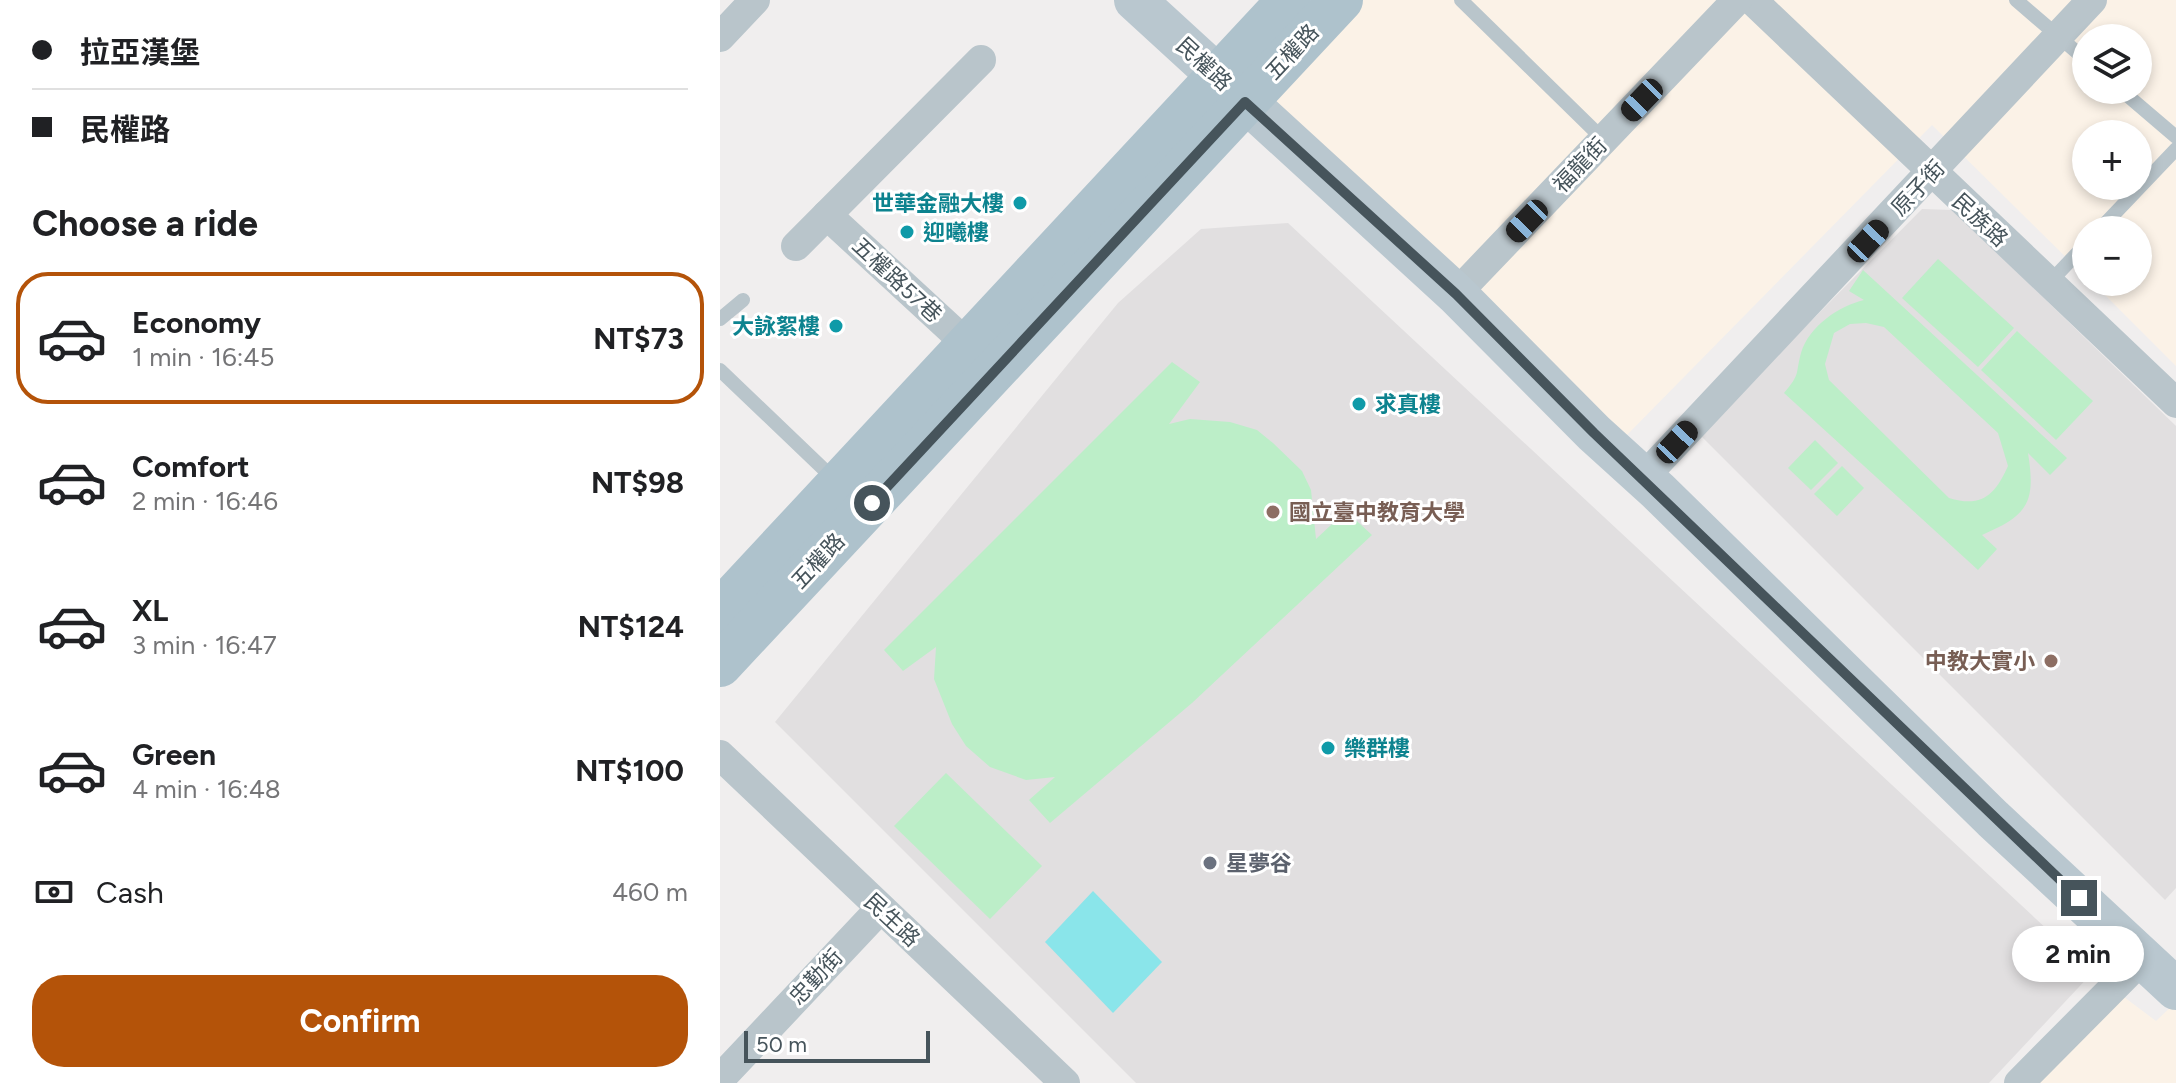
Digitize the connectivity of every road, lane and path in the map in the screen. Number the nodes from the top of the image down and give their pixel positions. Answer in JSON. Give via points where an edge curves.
{"nodes":[{"id":1,"x":755,"y":0,"type":"edge"},
{"id":2,"x":1135,"y":0,"type":"edge"},
{"id":3,"x":1289,"y":0,"type":"edge"},
{"id":4,"x":1341,"y":0,"type":"edge"},
{"id":5,"x":1461,"y":0,"type":"edge"},
{"id":6,"x":1737,"y":0,"type":"edge"},
{"id":7,"x":1752,"y":0,"type":"edge"},
{"id":8,"x":2016,"y":0,"type":"edge"},
{"id":9,"x":2092,"y":0,"type":"edge"},
{"id":10,"x":2058,"y":36,"type":"junction"},
{"id":11,"x":720,"y":37,"type":"edge"},
{"id":12,"x":2072,"y":48,"type":"edge"},
{"id":13,"x":981,"y":60,"type":"dead end"},
{"id":14,"x":1231,"y":90,"type":"junction"},
{"id":15,"x":2137,"y":104,"type":"edge"},
{"id":16,"x":2176,"y":137,"type":"edge"},
{"id":17,"x":1604,"y":140,"type":"junction"},
{"id":18,"x":2176,"y":149,"type":"edge"},
{"id":19,"x":1931,"y":174,"type":"junction"},
{"id":20,"x":827,"y":215,"type":"junction"},
{"id":21,"x":2112,"y":216,"type":"edge"},
{"id":22,"x":796,"y":246,"type":"dead end"},
{"id":23,"x":2072,"y":259,"type":"edge"},
{"id":24,"x":2049,"y":283,"type":"junction"},
{"id":25,"x":1456,"y":294,"type":"junction"},
{"id":26,"x":743,"y":300,"type":"dead end"},
{"id":27,"x":720,"y":319,"type":"edge"},
{"id":28,"x":968,"y":345,"type":"junction"},
{"id":29,"x":720,"y":370,"type":"edge"},
{"id":30,"x":2176,"y":403,"type":"edge"},
{"id":31,"x":1643,"y":478,"type":"junction"},
{"id":32,"x":839,"y":483,"type":"junction"},
{"id":33,"x":720,"y":611,"type":"edge"},
{"id":34,"x":720,"y":665,"type":"edge"},
{"id":35,"x":720,"y":755,"type":"edge"},
{"id":36,"x":880,"y":909,"type":"junction"},
{"id":37,"x":2143,"y":958,"type":"junction"},
{"id":38,"x":2176,"y":989,"type":"edge"},
{"id":39,"x":720,"y":1079,"type":"edge"},
{"id":40,"x":1065,"y":1083,"type":"edge"},
{"id":41,"x":2019,"y":1083,"type":"edge"}],
"edges":[{"from":1,"to":11,"type":"street"},
{"from":2,"to":14,"type":"main road","name":"民權路"},
{"from":3,"to":14,"type":"main road","name":"五權路"},
{"from":4,"to":14,"type":"main road","name":"五權路"},
{"from":5,"to":17,"type":"lane"},
{"from":6,"to":17,"type":"street","name":"福龍街"},
{"from":7,"to":19,"type":"street","name":"民族路"},
{"from":8,"to":10,"type":"lane"},
{"from":9,"to":10,"type":"street","name":"原子街"},
{"from":10,"to":12,"type":"lane"},
{"from":10,"to":19,"type":"street","name":"原子街"},
{"from":13,"to":20,"type":"street"},
{"from":14,"to":25,"type":"main road","name":"民權路"},
{"from":14,"to":28,"type":"main road","name":"五權路"},
{"from":14,"to":34,"type":"main road","name":"五權路"},
{"from":15,"to":16,"type":"lane"},
{"from":17,"to":25,"type":"street","name":"福龍街"},
{"from":18,"to":21,"type":"lane"},
{"from":19,"to":24,"type":"street","name":"民族路"},
{"from":19,"to":31,"type":"street","name":"原子街"},
{"from":20,"to":22,"type":"street"},
{"from":20,"to":28,"type":"street","name":"五權路57巷"},
{"from":23,"to":24,"type":"lane"},
{"from":24,"to":30,"type":"street","name":"民族路"},
{"from":25,"to":31,"type":"main road","name":"民權路"},
{"from":26,"to":27,"type":"lane"},
{"from":28,"to":32,"type":"main road","name":"五權路"},
{"from":29,"to":32,"type":"lane"},
{"from":31,"to":37,"type":"main road","name":"民權路"},
{"from":32,"to":33,"type":"main road","name":"五權路"},
{"from":35,"to":36,"type":"street","name":"民生路"},
{"from":36,"to":39,"type":"street","name":"忠勤街"},
{"from":36,"to":40,"type":"street","name":"民生路"},
{"from":37,"to":38,"type":"main road","name":"民權路"},
{"from":37,"to":41,"type":"street"}]}
